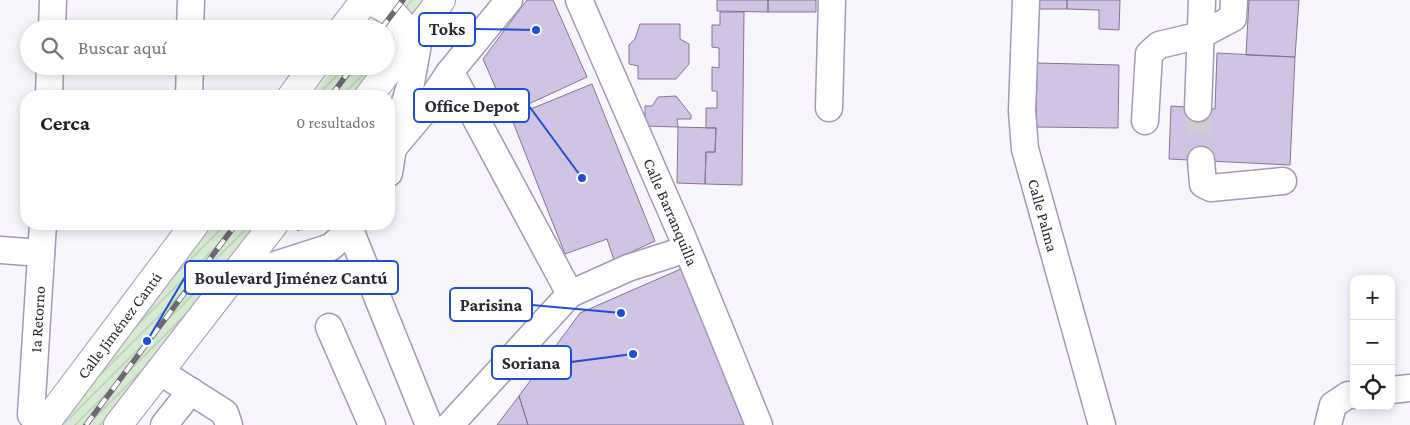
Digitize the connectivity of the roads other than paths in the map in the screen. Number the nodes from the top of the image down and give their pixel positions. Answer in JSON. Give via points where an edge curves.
{"nodes":[{"id":1,"x":53,"y":0,"type":"edge"},
{"id":2,"x":191,"y":0,"type":"edge"},
{"id":3,"x":366,"y":0,"type":"edge"},
{"id":4,"x":441,"y":0,"type":"edge"},
{"id":5,"x":509,"y":0,"type":"edge"},
{"id":6,"x":579,"y":0,"type":"edge"},
{"id":7,"x":832,"y":0,"type":"edge"},
{"id":8,"x":1026,"y":0,"type":"edge"},
{"id":9,"x":1202,"y":0,"type":"edge"},
{"id":10,"x":1234,"y":0,"type":"edge"},
{"id":11,"x":52,"y":20,"type":"edge"},
{"id":12,"x":190,"y":20,"type":"edge"},
{"id":13,"x":350,"y":20,"type":"edge"},
{"id":14,"x":1201,"y":35,"type":"junction"},
{"id":15,"x":409,"y":43,"type":"junction"},
{"id":16,"x":395,"y":68,"type":"edge"},
{"id":17,"x":449,"y":73,"type":"junction"},
{"id":18,"x":50,"y":75,"type":"edge"},
{"id":19,"x":190,"y":75,"type":"edge"},
{"id":20,"x":307,"y":75,"type":"edge"},
{"id":21,"x":391,"y":75,"type":"edge"},
{"id":22,"x":49,"y":90,"type":"edge"},
{"id":23,"x":189,"y":90,"type":"edge"},
{"id":24,"x":296,"y":90,"type":"edge"},
{"id":25,"x":383,"y":90,"type":"edge"},
{"id":26,"x":829,"y":108,"type":"dead end"},
{"id":27,"x":1198,"y":108,"type":"tunnel mouth"},
{"id":28,"x":1145,"y":121,"type":"dead end"},
{"id":29,"x":395,"y":142,"type":"edge"},
{"id":30,"x":395,"y":149,"type":"edge"},
{"id":31,"x":1201,"y":160,"type":"tunnel mouth"},
{"id":32,"x":1284,"y":181,"type":"dead end"},
{"id":33,"x":43,"y":230,"type":"edge"},
{"id":34,"x":188,"y":230,"type":"edge"},
{"id":35,"x":281,"y":230,"type":"edge"},
{"id":36,"x":352,"y":230,"type":"edge"},
{"id":37,"x":685,"y":242,"type":"junction"},
{"id":38,"x":0,"y":250,"type":"edge"},
{"id":39,"x":254,"y":250,"type":"junction"},
{"id":40,"x":42,"y":253,"type":"junction"},
{"id":41,"x":234,"y":278,"type":"junction"},
{"id":42,"x":570,"y":294,"type":"junction"},
{"id":43,"x":329,"y":327,"type":"dead end"},
{"id":44,"x":159,"y":371,"type":"junction"},
{"id":45,"x":1410,"y":388,"type":"edge"},
{"id":46,"x":1395,"y":390,"type":"edge"},
{"id":47,"x":191,"y":391,"type":"junction"},
{"id":48,"x":1350,"y":395,"type":"edge"},
{"id":49,"x":38,"y":420,"type":"edge"},
{"id":50,"x":367,"y":421,"type":"edge"},
{"id":51,"x":118,"y":425,"type":"edge"},
{"id":52,"x":164,"y":425,"type":"edge"},
{"id":53,"x":229,"y":425,"type":"edge"},
{"id":54,"x":430,"y":425,"type":"edge"},
{"id":55,"x":450,"y":425,"type":"edge"},
{"id":56,"x":759,"y":425,"type":"edge"},
{"id":57,"x":1102,"y":425,"type":"edge"},
{"id":58,"x":1328,"y":425,"type":"edge"}],
"edges":[{"from":1,"to":11,"type":"street"},
{"from":2,"to":12,"type":"street"},
{"from":3,"to":13,"type":"main road"},
{"from":3,"to":15,"type":"main road","via":[[394,12]]},
{"from":4,"to":15,"type":"main road"},
{"from":5,"to":17,"type":"street"},
{"from":6,"to":37,"type":"street","name":"Calle Barranquilla"},
{"from":7,"to":26,"type":"street"},
{"from":8,"to":57,"type":"street","name":"Calle Palma","via":[[1022,111],[1025,149]]},
{"from":9,"to":14,"type":"street"},
{"from":10,"to":14,"type":"street","via":[[1233,18]]},
{"from":14,"to":27,"type":"street"},
{"from":14,"to":28,"type":"street","via":[[1159,45],[1149,54]]},
{"from":15,"to":16,"type":"main road"},
{"from":15,"to":29,"type":"street","via":[[411,82]]},
{"from":17,"to":30,"type":"street"},
{"from":17,"to":42,"type":"street"},
{"from":18,"to":22,"type":"street"},
{"from":19,"to":23,"type":"street"},
{"from":20,"to":24,"type":"main road"},
{"from":21,"to":25,"type":"main road"},
{"from":31,"to":32,"type":"street","via":[[1203,184],[1211,188]]},
{"from":33,"to":40,"type":"street","name":"1a Retorno"},
{"from":34,"to":49,"type":"main road","name":"Calle Jiménez Cantú"},
{"from":35,"to":39,"type":"main road"},
{"from":36,"to":39,"type":"street"},
{"from":36,"to":41,"type":"street","via":[[331,247]]},
{"from":36,"to":54,"type":"street"},
{"from":37,"to":42,"type":"street","via":[[663,241],[628,268]]},
{"from":37,"to":56,"type":"street","name":"Calle Barranquilla"},
{"from":38,"to":40,"type":"street"},
{"from":39,"to":41,"type":"main road"},
{"from":40,"to":49,"type":"street","name":"1a Retorno"},
{"from":41,"to":44,"type":"main road"},
{"from":42,"to":55,"type":"street"},
{"from":43,"to":50,"type":"street"},
{"from":44,"to":47,"type":"street"},
{"from":44,"to":51,"type":"main road"},
{"from":45,"to":46,"type":"street"},
{"from":47,"to":52,"type":"street"},
{"from":47,"to":53,"type":"street","via":[[225,413]]},
{"from":48,"to":58,"type":"street","via":[[1333,405]]}]}
